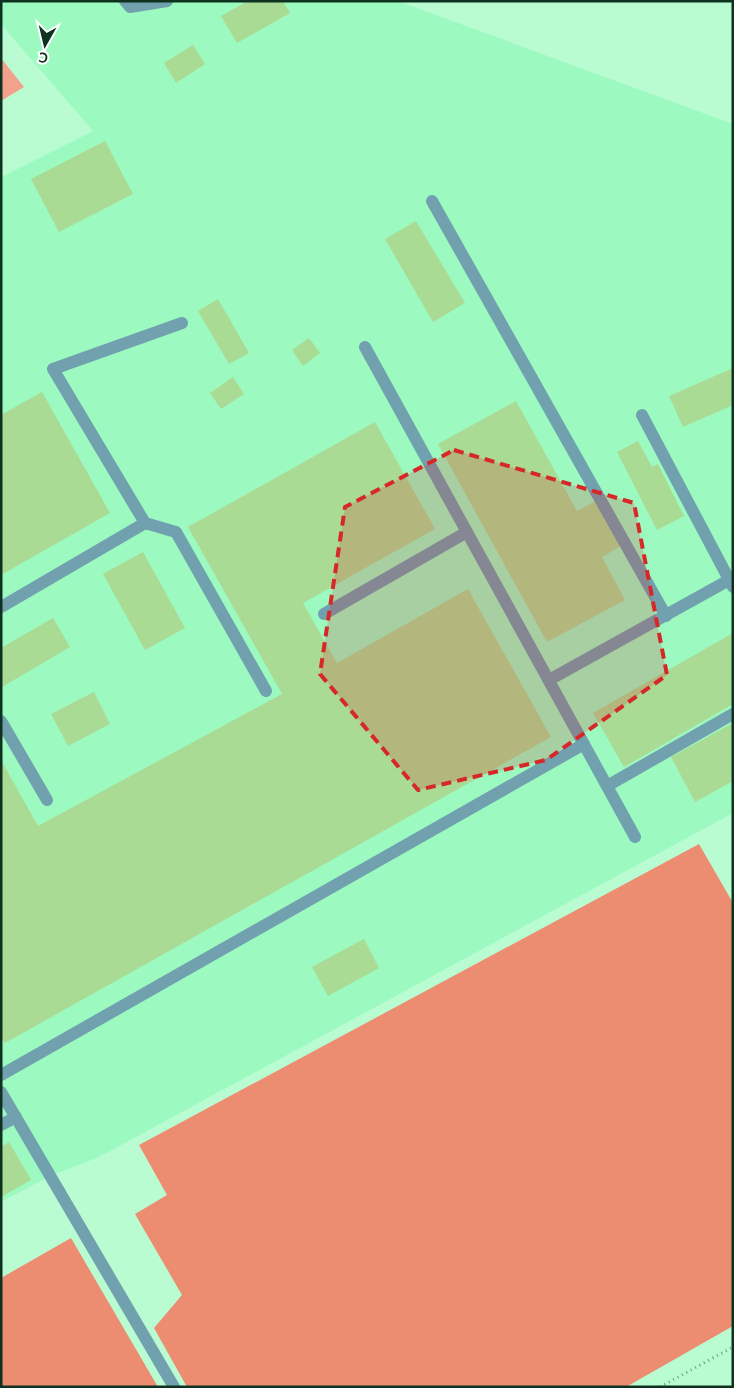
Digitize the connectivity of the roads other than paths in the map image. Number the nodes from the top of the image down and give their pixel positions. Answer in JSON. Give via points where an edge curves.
{"nodes":[{"id":1,"x":125,"y":1,"type":"edge"},
{"id":2,"x":167,"y":1,"type":"edge"},
{"id":3,"x":432,"y":201,"type":"dead end"},
{"id":4,"x":182,"y":323,"type":"dead end"},
{"id":5,"x":365,"y":346,"type":"dead end"},
{"id":6,"x":642,"y":415,"type":"dead end"},
{"id":7,"x":145,"y":523,"type":"junction"},
{"id":8,"x":467,"y":532,"type":"junction"},
{"id":9,"x":731,"y":584,"type":"edge"},
{"id":10,"x":1,"y":607,"type":"edge"},
{"id":11,"x":324,"y":614,"type":"dead end"},
{"id":12,"x":666,"y":616,"type":"junction"},
{"id":13,"x":549,"y":680,"type":"junction"},
{"id":14,"x":266,"y":691,"type":"dead end"},
{"id":15,"x":733,"y":714,"type":"edge"},
{"id":16,"x":1,"y":722,"type":"edge"},
{"id":17,"x":584,"y":744,"type":"junction"},
{"id":18,"x":607,"y":786,"type":"junction"},
{"id":19,"x":47,"y":800,"type":"dead end"},
{"id":20,"x":635,"y":837,"type":"dead end"},
{"id":21,"x":1,"y":1075,"type":"edge"},
{"id":22,"x":1,"y":1092,"type":"edge"},
{"id":23,"x":16,"y":1117,"type":"junction"},
{"id":24,"x":1,"y":1125,"type":"edge"},
{"id":25,"x":174,"y":1387,"type":"edge"}],
"edges":[{"from":1,"to":2,"type":"lane","via":[[130,7]]},
{"from":3,"to":12,"type":"lane"},
{"from":4,"to":7,"type":"lane","via":[[53,369]]},
{"from":5,"to":8,"type":"lane"},
{"from":6,"to":9,"type":"lane"},
{"from":7,"to":10,"type":"lane"},
{"from":7,"to":14,"type":"lane","via":[[176,532]]},
{"from":8,"to":11,"type":"lane"},
{"from":8,"to":13,"type":"lane"},
{"from":9,"to":12,"type":"lane"},
{"from":12,"to":13,"type":"lane"},
{"from":13,"to":17,"type":"lane"},
{"from":15,"to":18,"type":"lane"},
{"from":16,"to":19,"type":"lane"},
{"from":17,"to":18,"type":"lane"},
{"from":17,"to":21,"type":"lane"},
{"from":18,"to":20,"type":"lane"},
{"from":22,"to":23,"type":"lane"},
{"from":23,"to":24,"type":"lane"},
{"from":23,"to":25,"type":"lane"}]}
